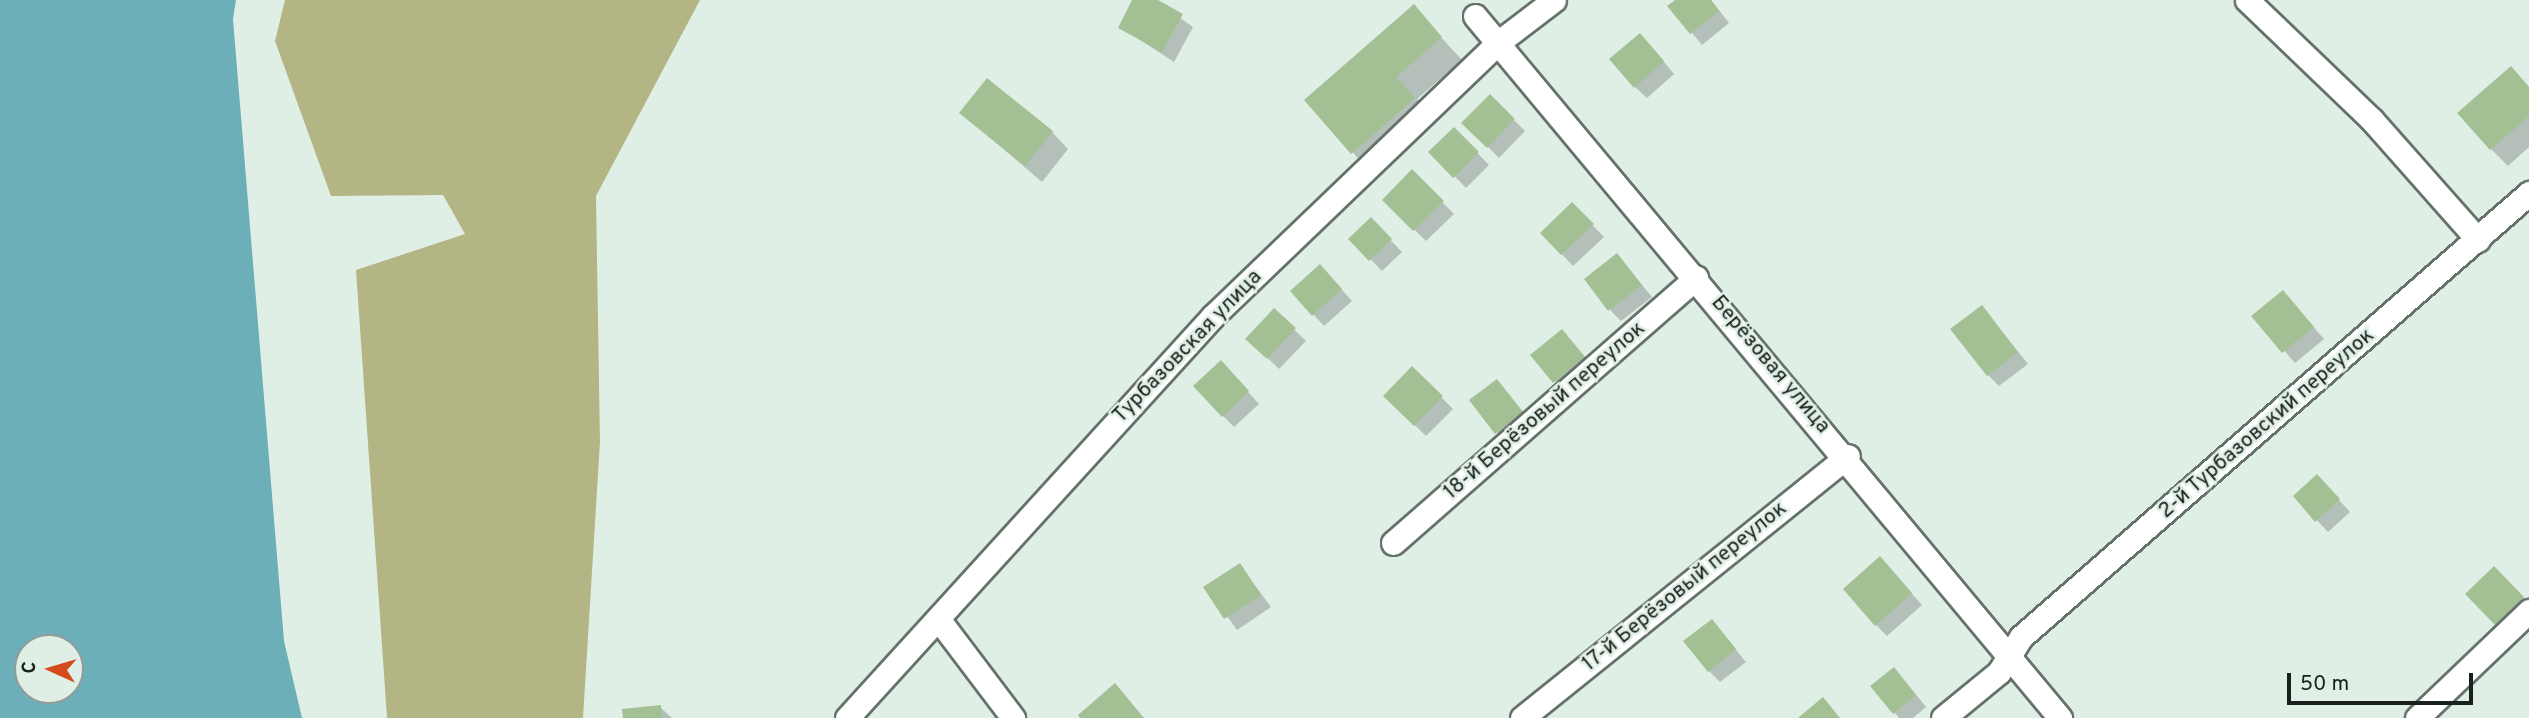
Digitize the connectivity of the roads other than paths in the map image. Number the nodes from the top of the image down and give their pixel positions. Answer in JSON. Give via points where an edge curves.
{"nodes":[{"id":1,"x":1554,"y":0,"type":"edge"},
{"id":2,"x":2254,"y":3,"type":"edge"},
{"id":3,"x":1475,"y":16,"type":"dead end"},
{"id":4,"x":1499,"y":42,"type":"junction"},
{"id":5,"x":2529,"y":193,"type":"edge"},
{"id":6,"x":2478,"y":240,"type":"junction"},
{"id":7,"x":1696,"y":278,"type":"junction"},
{"id":8,"x":1848,"y":456,"type":"junction"},
{"id":9,"x":1393,"y":543,"type":"dead end"},
{"id":10,"x":2529,"y":611,"type":"edge"},
{"id":11,"x":939,"y":620,"type":"junction"},
{"id":12,"x":2010,"y":658,"type":"junction"},
{"id":13,"x":847,"y":718,"type":"edge"},
{"id":14,"x":1013,"y":718,"type":"edge"},
{"id":15,"x":1521,"y":718,"type":"edge"},
{"id":16,"x":1943,"y":718,"type":"edge"},
{"id":17,"x":2060,"y":718,"type":"edge"},
{"id":18,"x":2417,"y":718,"type":"edge"}],
"edges":[{"from":1,"to":4,"type":"street","name":"Турбазовская улица"},
{"from":2,"to":6,"type":"street","via":[[2372,120]]},
{"from":3,"to":4,"type":"street","name":"Берёзовая улица"},
{"from":4,"to":7,"type":"street","name":"Берёзовая улица"},
{"from":4,"to":11,"type":"street","name":"Турбазовская улица","via":[[1213,316]]},
{"from":5,"to":6,"type":"street","name":"2-й Турбазовский переулок"},
{"from":6,"to":12,"type":"street","name":"2-й Турбазовский переулок","via":[[2021,637]]},
{"from":7,"to":8,"type":"street","name":"Берёзовая улица"},
{"from":7,"to":9,"type":"street","name":"18-й Берёзовый переулок"},
{"from":8,"to":12,"type":"street","name":"Берёзовая улица"},
{"from":8,"to":15,"type":"street","name":"17-й Берёзовый переулок"},
{"from":10,"to":18,"type":"street"},
{"from":11,"to":13,"type":"street","name":"Турбазовская улица"},
{"from":11,"to":14,"type":"street"},
{"from":12,"to":16,"type":"street","name":"2-й Турбазовский переулок"},
{"from":12,"to":17,"type":"street","name":"Берёзовая улица"}]}
